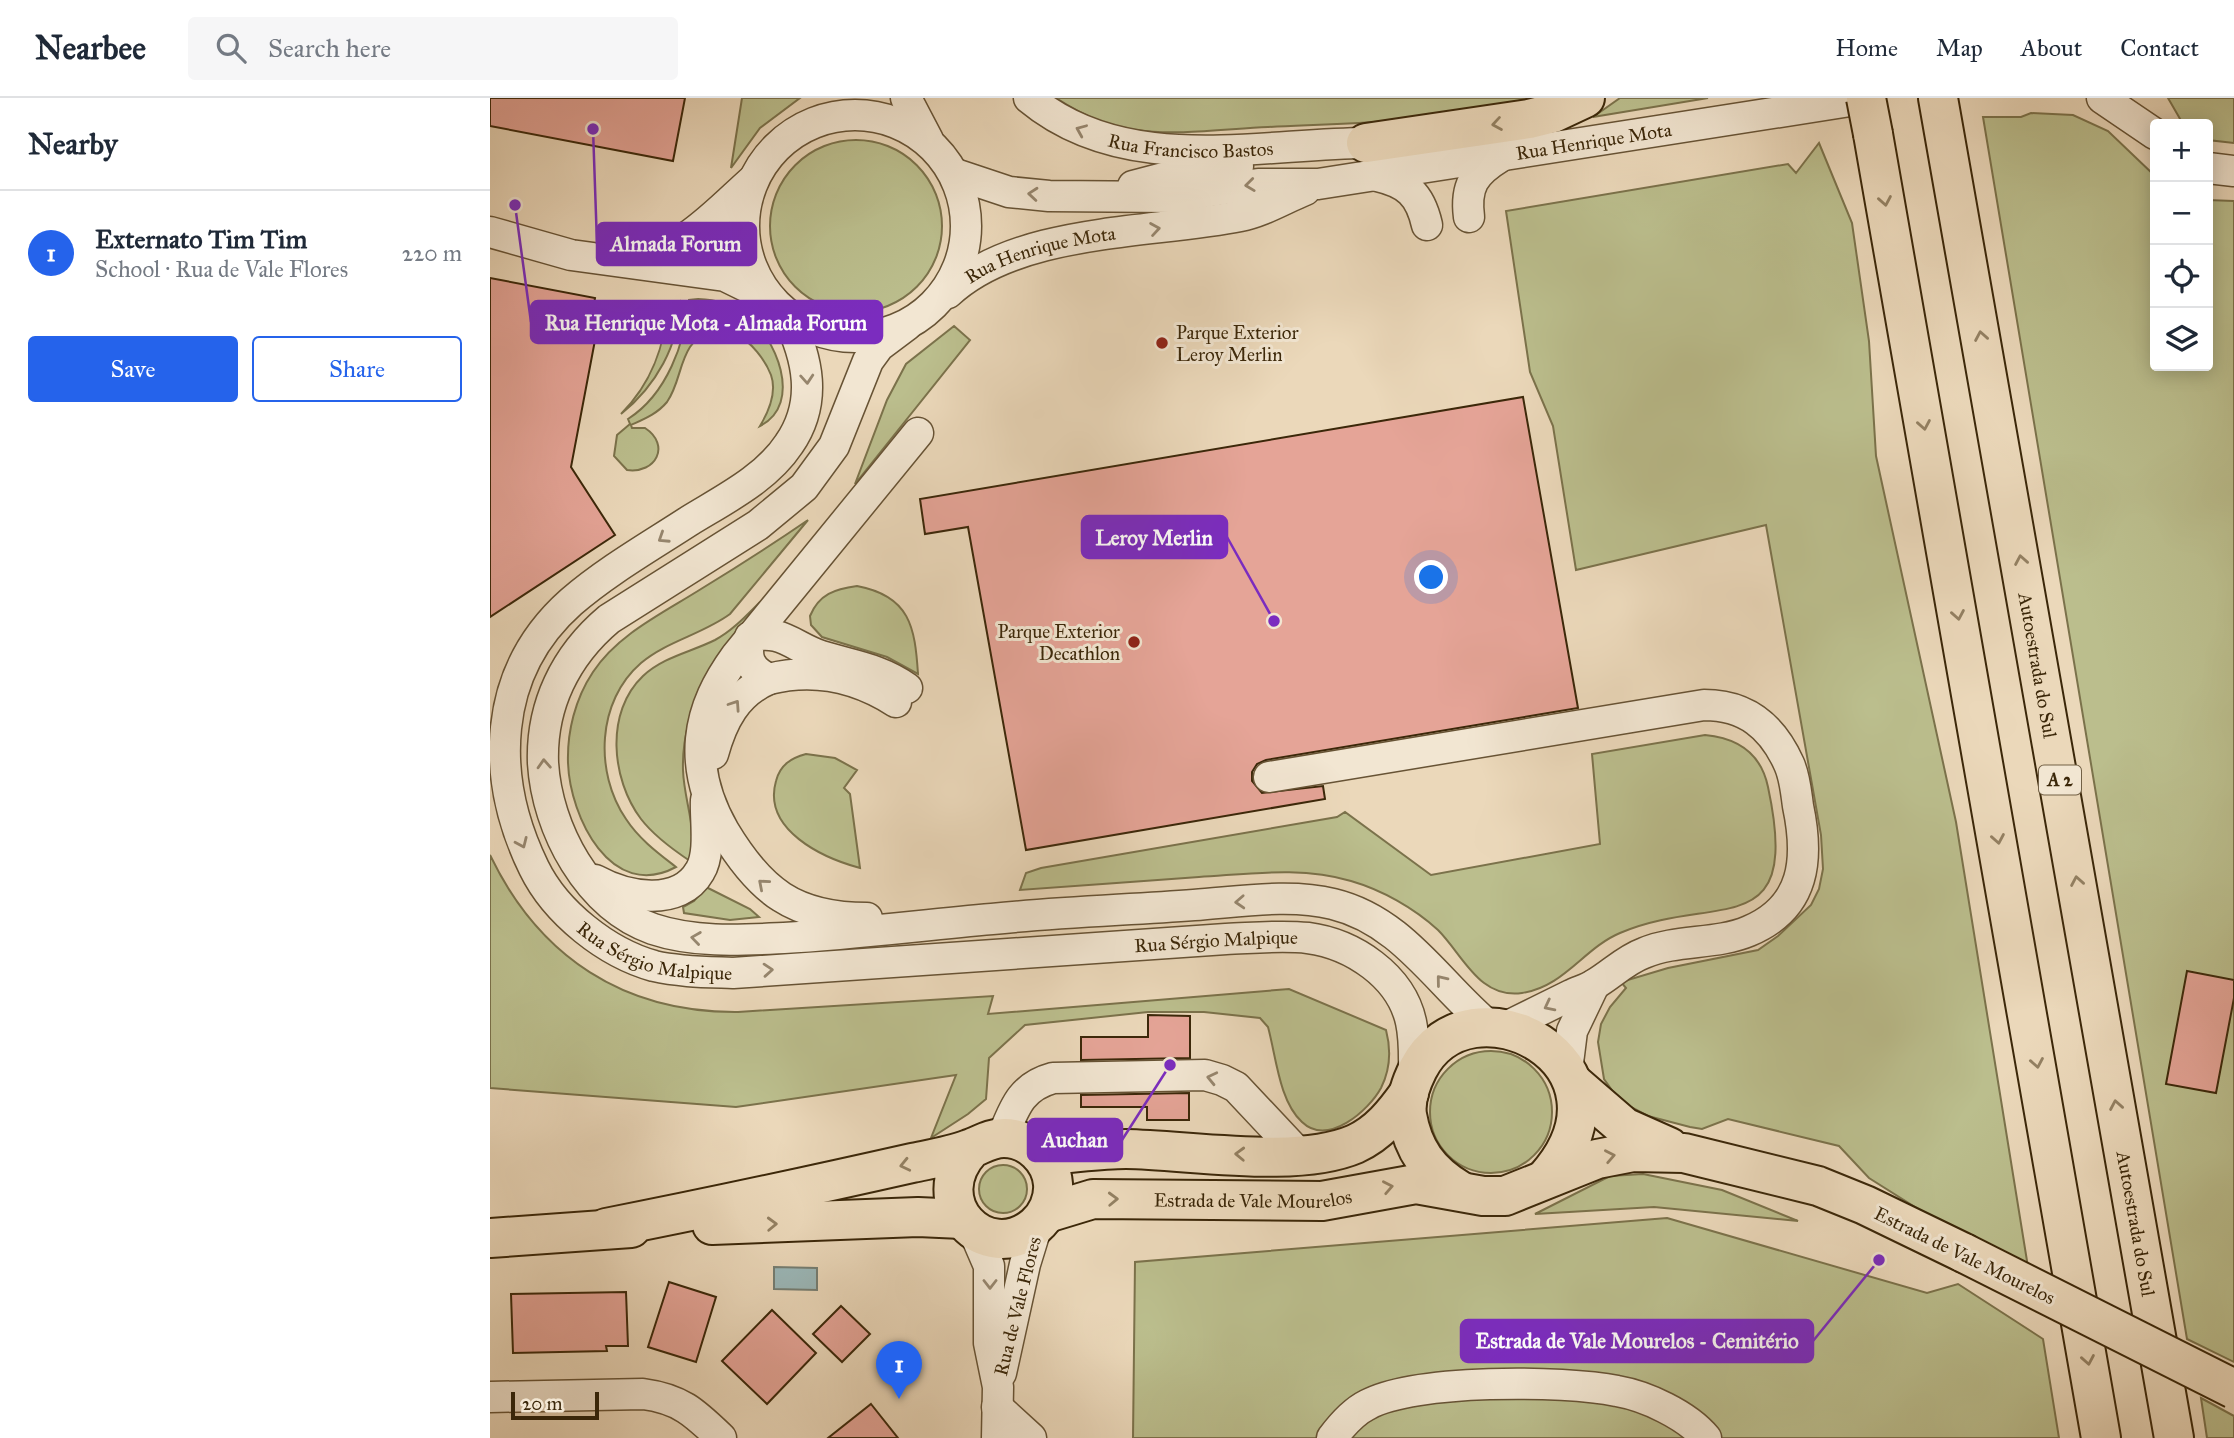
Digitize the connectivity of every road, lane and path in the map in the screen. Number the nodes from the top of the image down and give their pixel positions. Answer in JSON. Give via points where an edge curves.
{"nodes":[{"id":1,"x":833,"y":98,"type":"edge"},
{"id":2,"x":906,"y":98,"type":"edge"},
{"id":3,"x":1029,"y":98,"type":"edge"},
{"id":4,"x":1585,"y":98,"type":"edge"},
{"id":5,"x":2102,"y":98,"type":"edge"},
{"id":6,"x":2147,"y":98,"type":"edge"},
{"id":7,"x":1869,"y":110,"type":"edge"},
{"id":8,"x":1940,"y":111,"type":"edge"},
{"id":9,"x":2153,"y":119,"type":"edge"},
{"id":10,"x":807,"y":125,"type":"junction"},
{"id":11,"x":2150,"y":131,"type":"edge"},
{"id":12,"x":930,"y":143,"type":"junction"},
{"id":13,"x":1504,"y":155,"type":"junction"},
{"id":14,"x":1370,"y":159,"type":"junction"},
{"id":15,"x":955,"y":174,"type":"junction"},
{"id":16,"x":753,"y":180,"type":"junction"},
{"id":17,"x":1318,"y":184,"type":"junction"},
{"id":18,"x":1101,"y":195,"type":"junction"},
{"id":19,"x":1469,"y":217,"type":"dead end"},
{"id":20,"x":1427,"y":225,"type":"dead end"},
{"id":21,"x":490,"y":232,"type":"edge"},
{"id":22,"x":616,"y":261,"type":"junction"},
{"id":23,"x":934,"y":306,"type":"junction"},
{"id":24,"x":778,"y":307,"type":"junction"},
{"id":25,"x":907,"y":325,"type":"junction"},
{"id":26,"x":918,"y":433,"type":"dead end"},
{"id":27,"x":804,"y":572,"type":"junction"},
{"id":28,"x":750,"y":637,"type":"junction"},
{"id":29,"x":802,"y":645,"type":"junction"},
{"id":30,"x":525,"y":660,"type":"junction"},
{"id":31,"x":769,"y":679,"type":"junction"},
{"id":32,"x":490,"y":693,"type":"edge"},
{"id":33,"x":490,"y":718,"type":"edge"},
{"id":34,"x":504,"y":758,"type":"junction"},
{"id":35,"x":1269,"y":778,"type":"dead end"},
{"id":36,"x":706,"y":792,"type":"junction"},
{"id":37,"x":583,"y":873,"type":"junction"},
{"id":38,"x":995,"y":918,"type":"junction"},
{"id":39,"x":1594,"y":985,"type":"junction"},
{"id":40,"x":1497,"y":1028,"type":"junction"},
{"id":41,"x":1570,"y":1077,"type":"junction"},
{"id":42,"x":1412,"y":1085,"type":"junction"},
{"id":43,"x":987,"y":1143,"type":"junction"},
{"id":44,"x":1684,"y":1153,"type":"junction"},
{"id":45,"x":1299,"y":1154,"type":"junction"},
{"id":46,"x":1041,"y":1155,"type":"junction"},
{"id":47,"x":1546,"y":1178,"type":"junction"},
{"id":48,"x":1461,"y":1191,"type":"junction"},
{"id":49,"x":1042,"y":1219,"type":"junction"},
{"id":50,"x":968,"y":1224,"type":"junction"},
{"id":51,"x":606,"y":1228,"type":"junction"},
{"id":52,"x":490,"y":1238,"type":"edge"},
{"id":53,"x":2234,"y":1389,"type":"edge"},
{"id":54,"x":490,"y":1397,"type":"edge"},
{"id":55,"x":998,"y":1397,"type":"junction"},
{"id":56,"x":721,"y":1438,"type":"edge"},
{"id":57,"x":997,"y":1438,"type":"edge"},
{"id":58,"x":1031,"y":1438,"type":"edge"},
{"id":59,"x":1332,"y":1438,"type":"edge"},
{"id":60,"x":1706,"y":1438,"type":"edge"},
{"id":61,"x":2102,"y":1438,"type":"edge"},
{"id":62,"x":2174,"y":1438,"type":"edge"}],
"edges":[{"from":1,"to":10,"type":"street"},
{"from":2,"to":12,"type":"street"},
{"from":14,"to":3,"type":"street","name":"Rua Francisco Bastos","one_way":true,"via":[[1150,149],[1088,133]]},
{"from":4,"to":14,"type":"main road","one_way":true,"via":[[1529,119]]},
{"from":5,"to":11,"type":"street"},
{"from":6,"to":9,"type":"street"},
{"from":7,"to":13,"type":"street","name":"Rua Henrique Mota"},
{"from":7,"to":61,"type":"main road","one_way":true},
{"from":62,"to":8,"type":"main road","name":"Autoestrada do Sul","number":"A 2","one_way":true},
{"from":10,"to":12,"type":"street","via":[[849,114],[893,121]]},
{"from":10,"to":16,"type":"street","via":[[775,148]]},
{"from":12,"to":15,"type":"street"},
{"from":13,"to":14,"type":"street","name":"Rua Henrique Mota"},
{"from":13,"to":19,"type":"street","via":[[1470,182]]},
{"from":14,"to":17,"type":"street","name":"Rua Henrique Mota"},
{"from":14,"to":18,"type":"street","via":[[1314,155],[1175,175]]},
{"from":14,"to":20,"type":"street","via":[[1414,191]]},
{"from":18,"to":15,"type":"street","name":"Rua Henrique Mota","one_way":true,"via":[[1009,192]]},
{"from":15,"to":23,"type":"street","via":[[967,208],[967,244],[956,277]]},
{"from":16,"to":22,"type":"street","via":[[670,247]]},
{"from":16,"to":24,"type":"street","via":[[744,210],[744,242],[753,272]]},
{"from":17,"to":18,"type":"street","name":"Rua Henrique Mota","one_way":true,"via":[[1258,184],[1172,197]]},
{"from":23,"to":17,"type":"street","name":"Rua Henrique Mota","one_way":true,"via":[[975,271],[1046,244],[1244,215]]},
{"from":21,"to":22,"type":"street","via":[[571,255]]},
{"from":22,"to":24,"type":"street","via":[[725,276]]},
{"from":23,"to":25,"type":"street"},
{"from":24,"to":25,"type":"street","via":[[814,330],[846,337],[877,336]]},
{"from":24,"to":30,"type":"street","name":"Rua Sérgio Malpique","one_way":true,"via":[[801,347],[808,385],[803,420],[789,446],[757,477],[570,603]]},
{"from":37,"to":25,"type":"street","name":"Rua Sérgio Malpique","one_way":true,"via":[[555,823],[543,764],[549,706],[560,678],[591,634],[609,619],[758,525],[804,487],[834,446],[868,360]]},
{"from":26,"to":27,"type":"street"},
{"from":27,"to":28,"type":"street"},
{"from":27,"to":29,"type":"street","via":[[791,616]]},
{"from":28,"to":29,"type":"street","via":[[774,634]]},
{"from":28,"to":31,"type":"street","via":[[750,666]]},
{"from":28,"to":36,"type":"street","via":[[722,675],[708,705],[700,754]]},
{"from":29,"to":31,"type":"street","via":[[821,656],[868,667],[902,695],[832,676],[788,674]]},
{"from":30,"to":32,"type":"street"},
{"from":30,"to":34,"type":"street","name":"Rua Sérgio Malpique","via":[[514,689]]},
{"from":36,"to":31,"type":"street","one_way":true,"via":[[713,753],[732,707],[742,694]]},
{"from":33,"to":34,"type":"street"},
{"from":34,"to":42,"type":"street","name":"Rua Sérgio Malpique","one_way":true,"via":[[510,811],[538,877],[572,917],[635,959],[673,970],[733,973],[1226,940],[1309,939],[1365,959],[1395,987],[1411,1020]]},
{"from":35,"to":39,"type":"street","via":[[1704,705],[1722,705],[1753,717],[1775,736],[1792,770],[1805,852],[1794,891],[1770,919],[1749,931],[1648,951]]},
{"from":36,"to":37,"type":"street","via":[[701,870],[676,892],[636,895],[611,889]]},
{"from":38,"to":36,"type":"street","one_way":true,"via":[[856,918],[803,908],[763,885],[746,867]]},
{"from":38,"to":37,"type":"street","name":"Rua Sérgio Malpique","one_way":true,"via":[[806,937],[708,940],[653,929],[631,919]]},
{"from":40,"to":38,"type":"street","name":"Rua Sérgio Malpique","one_way":true,"via":[[1459,1001],[1404,941],[1369,918],[1332,903],[1257,901]]},
{"from":39,"to":40,"type":"street","one_way":true},
{"from":39,"to":41,"type":"street","via":[[1572,1031]]},
{"from":40,"to":41,"type":"main road","name":"Estrada de Vale Mourelos","via":[[1542,1044]]},
{"from":40,"to":42,"type":"main road","via":[[1463,1032],[1439,1044],[1423,1059]]},
{"from":41,"to":44,"type":"main road","name":"Estrada de Vale Mourelos","via":[[1624,1127]]},
{"from":41,"to":47,"type":"main road","name":"Estrada de Vale Mourelos","via":[[1575,1130],[1565,1157]]},
{"from":42,"to":45,"type":"main road","via":[[1388,1120],[1368,1137],[1325,1152]]},
{"from":42,"to":48,"type":"main road","name":"Estrada de Vale Mourelos","via":[[1406,1111],[1411,1137],[1422,1160],[1439,1178]]},
{"from":45,"to":43,"type":"street","one_way":true,"via":[[1236,1087],[1205,1075],[1039,1082],[1025,1090]]},
{"from":43,"to":46,"type":"main road","via":[[1030,1146]]},
{"from":43,"to":50,"type":"main road","via":[[961,1161],[953,1182],[955,1206]]},
{"from":43,"to":51,"type":"main road","name":"Estrada de Vale Mourelos","one_way":true,"via":[[730,1204]]},
{"from":47,"to":44,"type":"main road","name":"Estrada de Vale Mourelos","one_way":true,"via":[[1624,1153]]},
{"from":44,"to":53,"type":"main road","name":"Estrada de Vale Mourelos","bridge":true,"via":[[1818,1186],[1865,1205]]},
{"from":45,"to":46,"type":"main road","one_way":true,"via":[[1126,1149]]},
{"from":46,"to":49,"type":"main road","via":[[1053,1183],[1052,1199]]},
{"from":47,"to":48,"type":"main road","name":"Estrada de Vale Mourelos","via":[[1505,1196]]},
{"from":49,"to":48,"type":"main road","name":"Estrada de Vale Mourelos","one_way":true,"via":[[1093,1199],[1322,1201],[1416,1184]]},
{"from":49,"to":50,"type":"main road","name":"Estrada de Vale Mourelos","via":[[1026,1233],[1006,1238],[986,1236]]},
{"from":49,"to":55,"type":"street","name":"Rua de Vale Flores","via":[[1025,1264]]},
{"from":51,"to":50,"type":"main road","name":"Estrada de Vale Mourelos","one_way":true,"via":[[918,1217]]},
{"from":50,"to":55,"type":"street","name":"Rua de Vale Flores","one_way":true,"via":[[989,1266],[989,1343]]},
{"from":51,"to":52,"type":"main road","name":"Estrada de Vale Mourelos"},
{"from":54,"to":56,"type":"street","via":[[667,1397],[684,1405]]},
{"from":55,"to":57,"type":"street","name":"Rua de Vale Flores"},
{"from":55,"to":58,"type":"street"},
{"from":59,"to":60,"type":"street","via":[[1367,1405],[1409,1390],[1572,1385],[1619,1391],[1668,1409]]}]}
